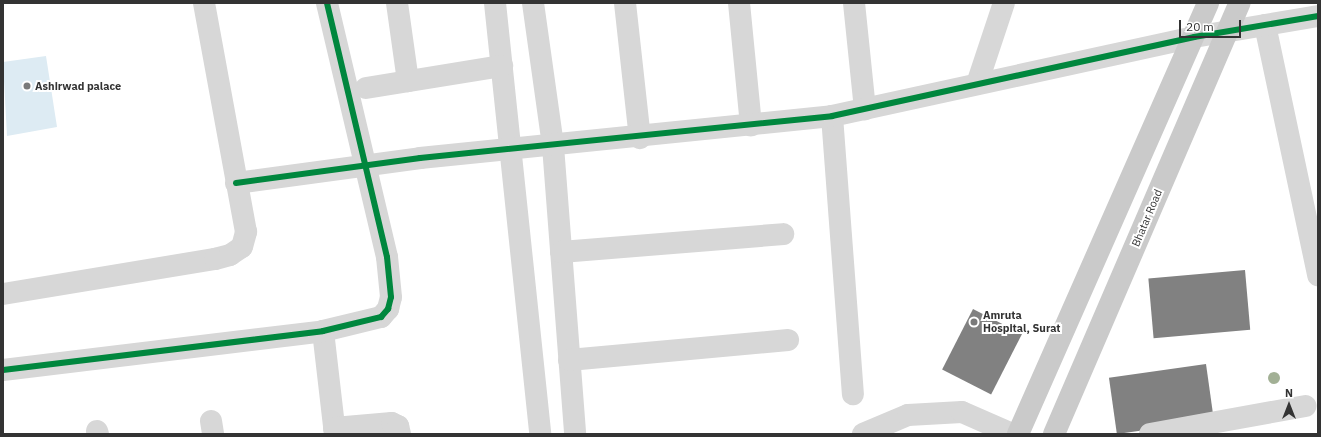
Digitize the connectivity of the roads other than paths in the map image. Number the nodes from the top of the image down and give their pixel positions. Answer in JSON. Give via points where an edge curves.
{"nodes":[{"id":1,"x":204,"y":3,"type":"edge"},
{"id":2,"x":327,"y":3,"type":"edge"},
{"id":3,"x":397,"y":3,"type":"edge"},
{"id":4,"x":495,"y":3,"type":"edge"},
{"id":5,"x":533,"y":3,"type":"edge"},
{"id":6,"x":625,"y":3,"type":"edge"},
{"id":7,"x":739,"y":3,"type":"edge"},
{"id":8,"x":854,"y":3,"type":"edge"},
{"id":9,"x":1004,"y":3,"type":"edge"},
{"id":10,"x":1208,"y":3,"type":"edge"},
{"id":11,"x":1240,"y":3,"type":"edge"},
{"id":12,"x":1318,"y":16,"type":"edge"},
{"id":13,"x":1265,"y":25,"type":"junction"},
{"id":14,"x":1228,"y":32,"type":"junction"},
{"id":15,"x":1194,"y":36,"type":"junction"},
{"id":16,"x":502,"y":66,"type":"junction"},
{"id":17,"x":408,"y":81,"type":"junction"},
{"id":18,"x":978,"y":84,"type":"junction"},
{"id":19,"x":366,"y":88,"type":"dead end"},
{"id":20,"x":865,"y":109,"type":"junction"},
{"id":21,"x":832,"y":116,"type":"junction"},
{"id":22,"x":751,"y":125,"type":"junction"},
{"id":23,"x":640,"y":138,"type":"junction"},
{"id":24,"x":553,"y":146,"type":"junction"},
{"id":25,"x":510,"y":148,"type":"junction"},
{"id":26,"x":365,"y":165,"type":"junction"},
{"id":27,"x":236,"y":183,"type":"junction"},
{"id":28,"x":783,"y":234,"type":"dead end"},
{"id":29,"x":561,"y":252,"type":"junction"},
{"id":30,"x":1318,"y":275,"type":"edge"},
{"id":31,"x":3,"y":294,"type":"edge"},
{"id":32,"x":323,"y":331,"type":"junction"},
{"id":33,"x":788,"y":340,"type":"dead end"},
{"id":34,"x":569,"y":360,"type":"junction"},
{"id":35,"x":3,"y":370,"type":"edge"},
{"id":36,"x":852,"y":394,"type":"dead end"},
{"id":37,"x":1306,"y":406,"type":"dead end"},
{"id":38,"x":335,"y":431,"type":"edge"},
{"id":39,"x":400,"y":434,"type":"edge"},
{"id":40,"x":540,"y":434,"type":"edge"},
{"id":41,"x":575,"y":434,"type":"edge"},
{"id":42,"x":863,"y":434,"type":"edge"},
{"id":43,"x":1012,"y":434,"type":"edge"},
{"id":44,"x":1018,"y":434,"type":"edge"},
{"id":45,"x":1054,"y":434,"type":"edge"},
{"id":46,"x":1150,"y":434,"type":"edge"}],
"edges":[{"from":1,"to":27,"type":"street"},
{"from":2,"to":26,"type":"street"},
{"from":3,"to":17,"type":"street"},
{"from":4,"to":16,"type":"street"},
{"from":5,"to":24,"type":"street"},
{"from":6,"to":23,"type":"street"},
{"from":7,"to":22,"type":"street"},
{"from":8,"to":20,"type":"street"},
{"from":9,"to":18,"type":"street"},
{"from":10,"to":15,"type":"main road"},
{"from":11,"to":14,"type":"main road","name":"Bhatar Road"},
{"from":12,"to":13,"type":"street"},
{"from":13,"to":14,"type":"street"},
{"from":13,"to":30,"type":"street"},
{"from":14,"to":15,"type":"street"},
{"from":14,"to":45,"type":"main road","name":"Bhatar Road"},
{"from":15,"to":18,"type":"street"},
{"from":15,"to":44,"type":"main road"},
{"from":16,"to":17,"type":"street"},
{"from":16,"to":25,"type":"street"},
{"from":17,"to":19,"type":"street"},
{"from":18,"to":20,"type":"street"},
{"from":20,"to":21,"type":"street"},
{"from":21,"to":22,"type":"street"},
{"from":21,"to":36,"type":"street"},
{"from":22,"to":23,"type":"street"},
{"from":23,"to":24,"type":"street"},
{"from":24,"to":25,"type":"street"},
{"from":24,"to":29,"type":"street"},
{"from":25,"to":26,"type":"street"},
{"from":25,"to":40,"type":"street"},
{"from":26,"to":27,"type":"street"},
{"from":26,"to":32,"type":"street","via":[[387,257],[391,291],[388,309],[371,321]]},
{"from":27,"to":31,"type":"street","via":[[246,232],[242,247],[230,255]]},
{"from":28,"to":29,"type":"street"},
{"from":29,"to":34,"type":"street"},
{"from":32,"to":35,"type":"street"},
{"from":32,"to":38,"type":"street"},
{"from":33,"to":34,"type":"street"},
{"from":34,"to":41,"type":"street"},
{"from":37,"to":46,"type":"street"},
{"from":38,"to":39,"type":"street","via":[[392,423],[398,426]]},
{"from":42,"to":43,"type":"street","via":[[908,415],[962,412]]}]}
